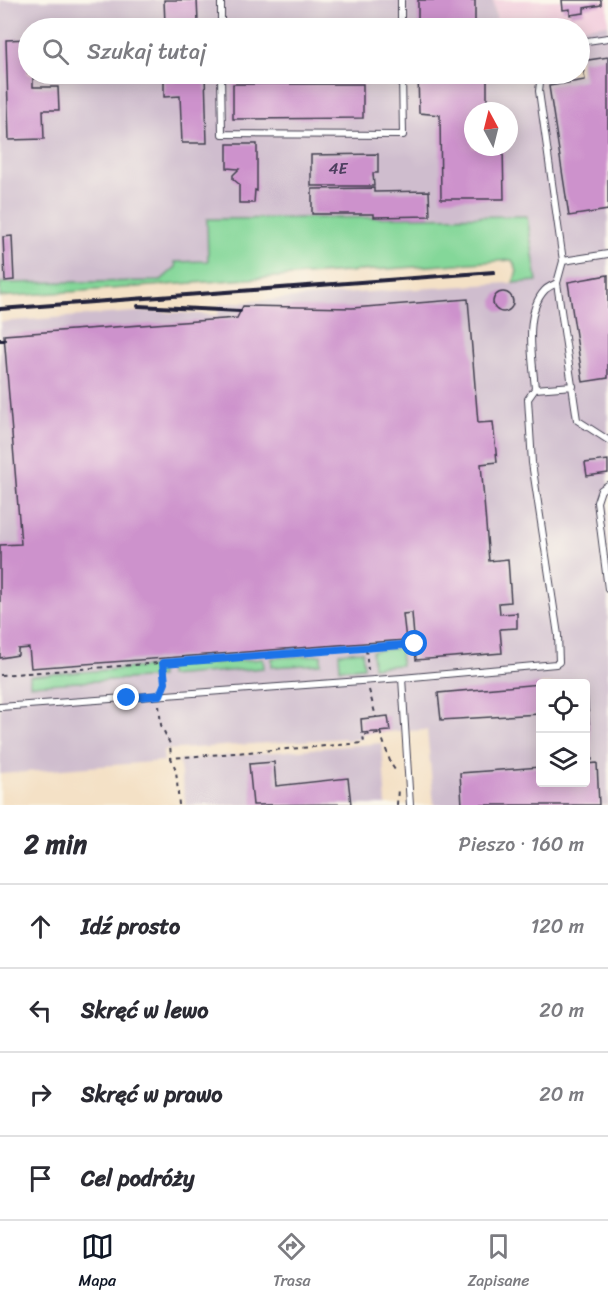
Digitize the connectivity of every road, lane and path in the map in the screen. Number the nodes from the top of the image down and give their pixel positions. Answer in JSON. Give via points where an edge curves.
{"nodes":[{"id":1,"x":221,"y":0,"type":"edge"},
{"id":2,"x":401,"y":0,"type":"edge"},
{"id":3,"x":221,"y":18,"type":"edge"},
{"id":4,"x":401,"y":18,"type":"edge"},
{"id":5,"x":608,"y":38,"type":"edge"},
{"id":6,"x":590,"y":40,"type":"edge"},
{"id":7,"x":221,"y":84,"type":"edge"},
{"id":8,"x":402,"y":84,"type":"edge"},
{"id":9,"x":540,"y":84,"type":"edge"},
{"id":10,"x":608,"y":254,"type":"edge"},
{"id":11,"x":563,"y":261,"type":"junction"},
{"id":12,"x":557,"y":283,"type":"junction"},
{"id":13,"x":573,"y":386,"type":"junction"},
{"id":14,"x":535,"y":389,"type":"junction"},
{"id":15,"x":608,"y":440,"type":"edge"},
{"id":16,"x":608,"y":485,"type":"edge"},
{"id":17,"x":608,"y":589,"type":"edge"},
{"id":18,"x":415,"y":644,"type":"dead end"},
{"id":19,"x":163,"y":663,"type":"junction"},
{"id":20,"x":0,"y":675,"type":"edge"},
{"id":21,"x":402,"y":678,"type":"junction"},
{"id":22,"x":160,"y":695,"type":"junction"},
{"id":23,"x":1,"y":707,"type":"edge"},
{"id":24,"x":171,"y":758,"type":"junction"},
{"id":25,"x":398,"y":780,"type":"dead end"},
{"id":26,"x":399,"y":787,"type":"dead end"},
{"id":27,"x":179,"y":805,"type":"edge"},
{"id":28,"x":397,"y":805,"type":"edge"},
{"id":29,"x":410,"y":805,"type":"edge"}],
"edges":[{"from":1,"to":3,"type":"lane"},
{"from":2,"to":4,"type":"lane"},
{"from":5,"to":6,"type":"lane"},
{"from":7,"to":8,"type":"lane","via":[[222,134],[403,135]]},
{"from":9,"to":11,"type":"lane"},
{"from":10,"to":11,"type":"lane"},
{"from":11,"to":12,"type":"lane"},
{"from":12,"to":13,"type":"lane"},
{"from":12,"to":14,"type":"lane","via":[[545,289],[531,327]]},
{"from":13,"to":14,"type":"lane"},
{"from":13,"to":15,"type":"lane","via":[[577,420]]},
{"from":14,"to":21,"type":"lane","via":[[528,399],[532,463],[559,662]]},
{"from":16,"to":17,"type":"lane","via":[[601,490],[597,502]]},
{"from":18,"to":19,"type":"path"},
{"from":19,"to":20,"type":"path"},
{"from":19,"to":22,"type":"path","via":[[165,683]]},
{"from":21,"to":22,"type":"lane"},
{"from":21,"to":29,"type":"lane"},
{"from":22,"to":23,"type":"lane"},
{"from":22,"to":24,"type":"path","via":[[161,725],[170,744]]},
{"from":24,"to":25,"type":"path","via":[[364,743],[363,735],[380,733]]},
{"from":24,"to":27,"type":"path"},
{"from":26,"to":28,"type":"path"}]}
